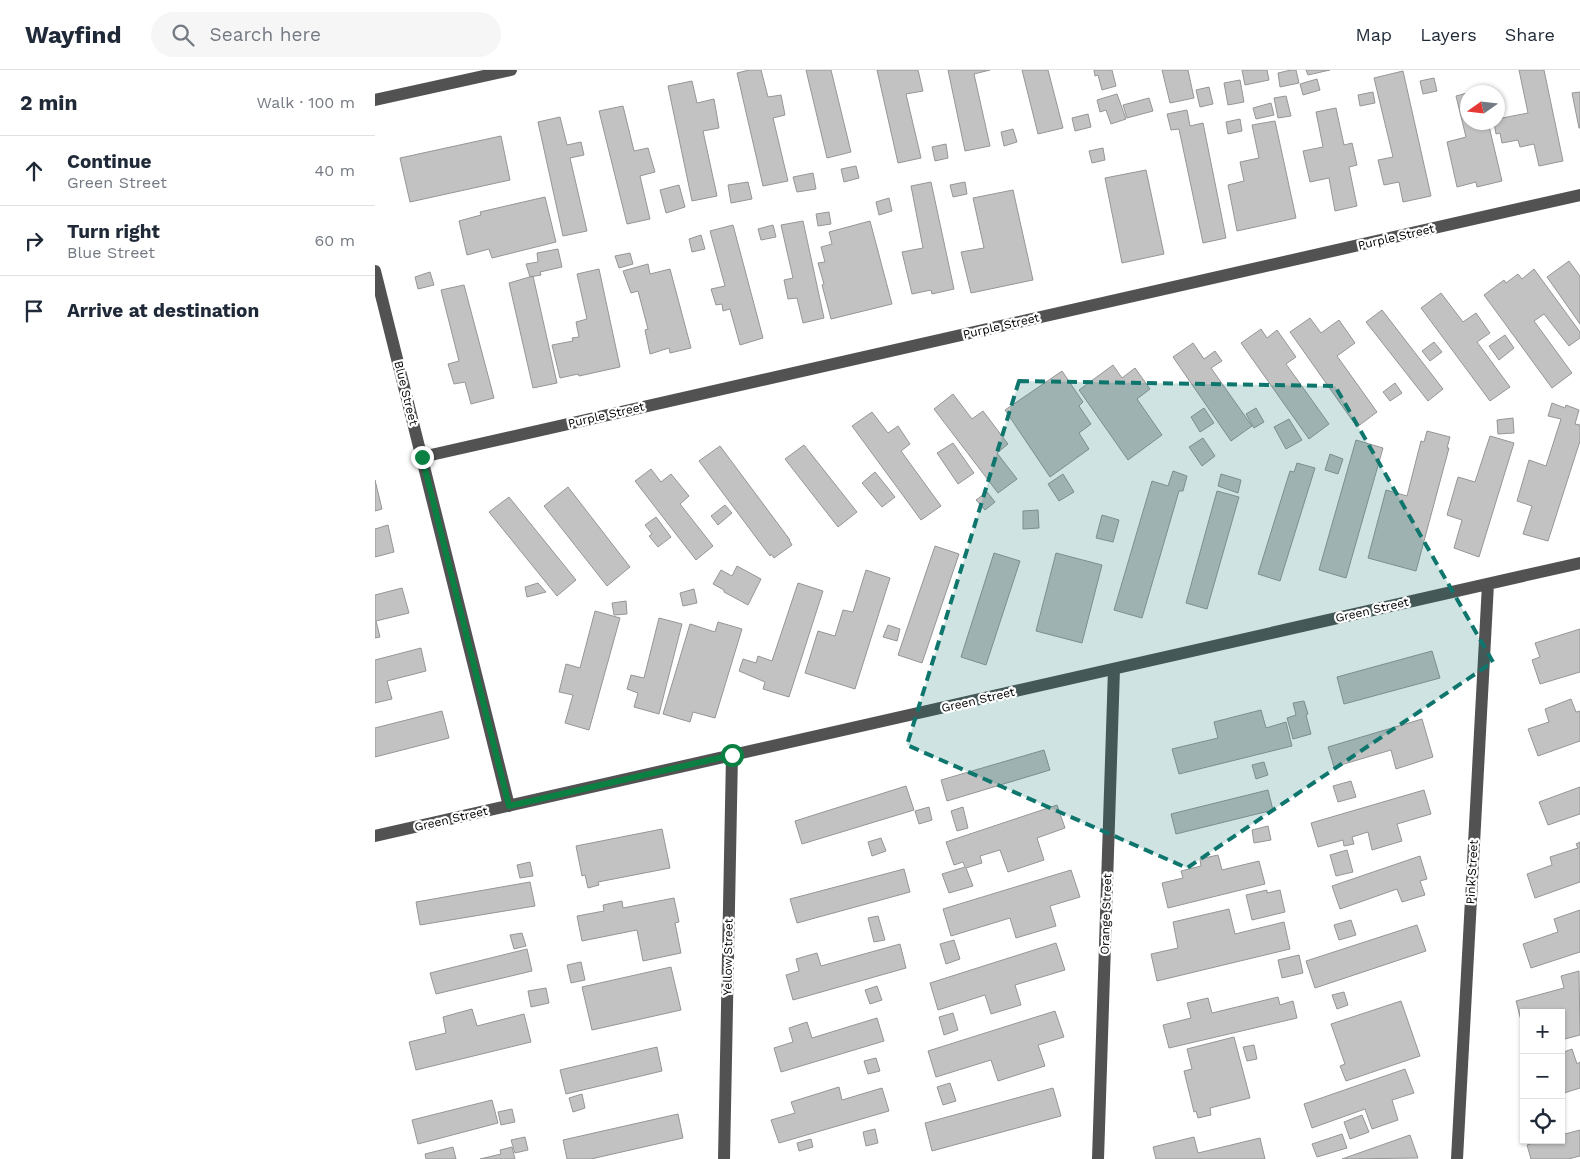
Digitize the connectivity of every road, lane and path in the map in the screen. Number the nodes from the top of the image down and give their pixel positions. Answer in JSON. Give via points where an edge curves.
{"nodes":[{"id":1,"x":511,"y":70,"type":"edge"},
{"id":2,"x":375,"y":100,"type":"edge"},
{"id":3,"x":1580,"y":195,"type":"edge"},
{"id":4,"x":375,"y":271,"type":"edge"},
{"id":5,"x":422,"y":457,"type":"junction"},
{"id":6,"x":1580,"y":563,"type":"edge"},
{"id":7,"x":1488,"y":584,"type":"junction"},
{"id":8,"x":1114,"y":669,"type":"junction"},
{"id":9,"x":732,"y":755,"type":"junction"},
{"id":10,"x":509,"y":806,"type":"junction"},
{"id":11,"x":375,"y":836,"type":"edge"},
{"id":12,"x":375,"y":846,"type":"edge"},
{"id":13,"x":724,"y":1159,"type":"edge"},
{"id":14,"x":1098,"y":1159,"type":"edge"},
{"id":15,"x":1457,"y":1159,"type":"edge"}],
"edges":[{"from":1,"to":2,"type":"street"},
{"from":3,"to":5,"type":"street","name":"Purple Street"},
{"from":4,"to":5,"type":"street","name":"Blue Street"},
{"from":5,"to":10,"type":"street","name":"Blue Street"},
{"from":6,"to":7,"type":"street","name":"Green Street"},
{"from":7,"to":8,"type":"street","name":"Green Street"},
{"from":7,"to":15,"type":"street","name":"Pink Street"},
{"from":8,"to":9,"type":"street","name":"Green Street"},
{"from":8,"to":14,"type":"street","name":"Orange Street"},
{"from":9,"to":10,"type":"street","name":"Green Street"},
{"from":9,"to":13,"type":"street","name":"Yellow Street"},
{"from":10,"to":11,"type":"street","name":"Green Street"},
{"from":11,"to":12,"type":"street"}]}
